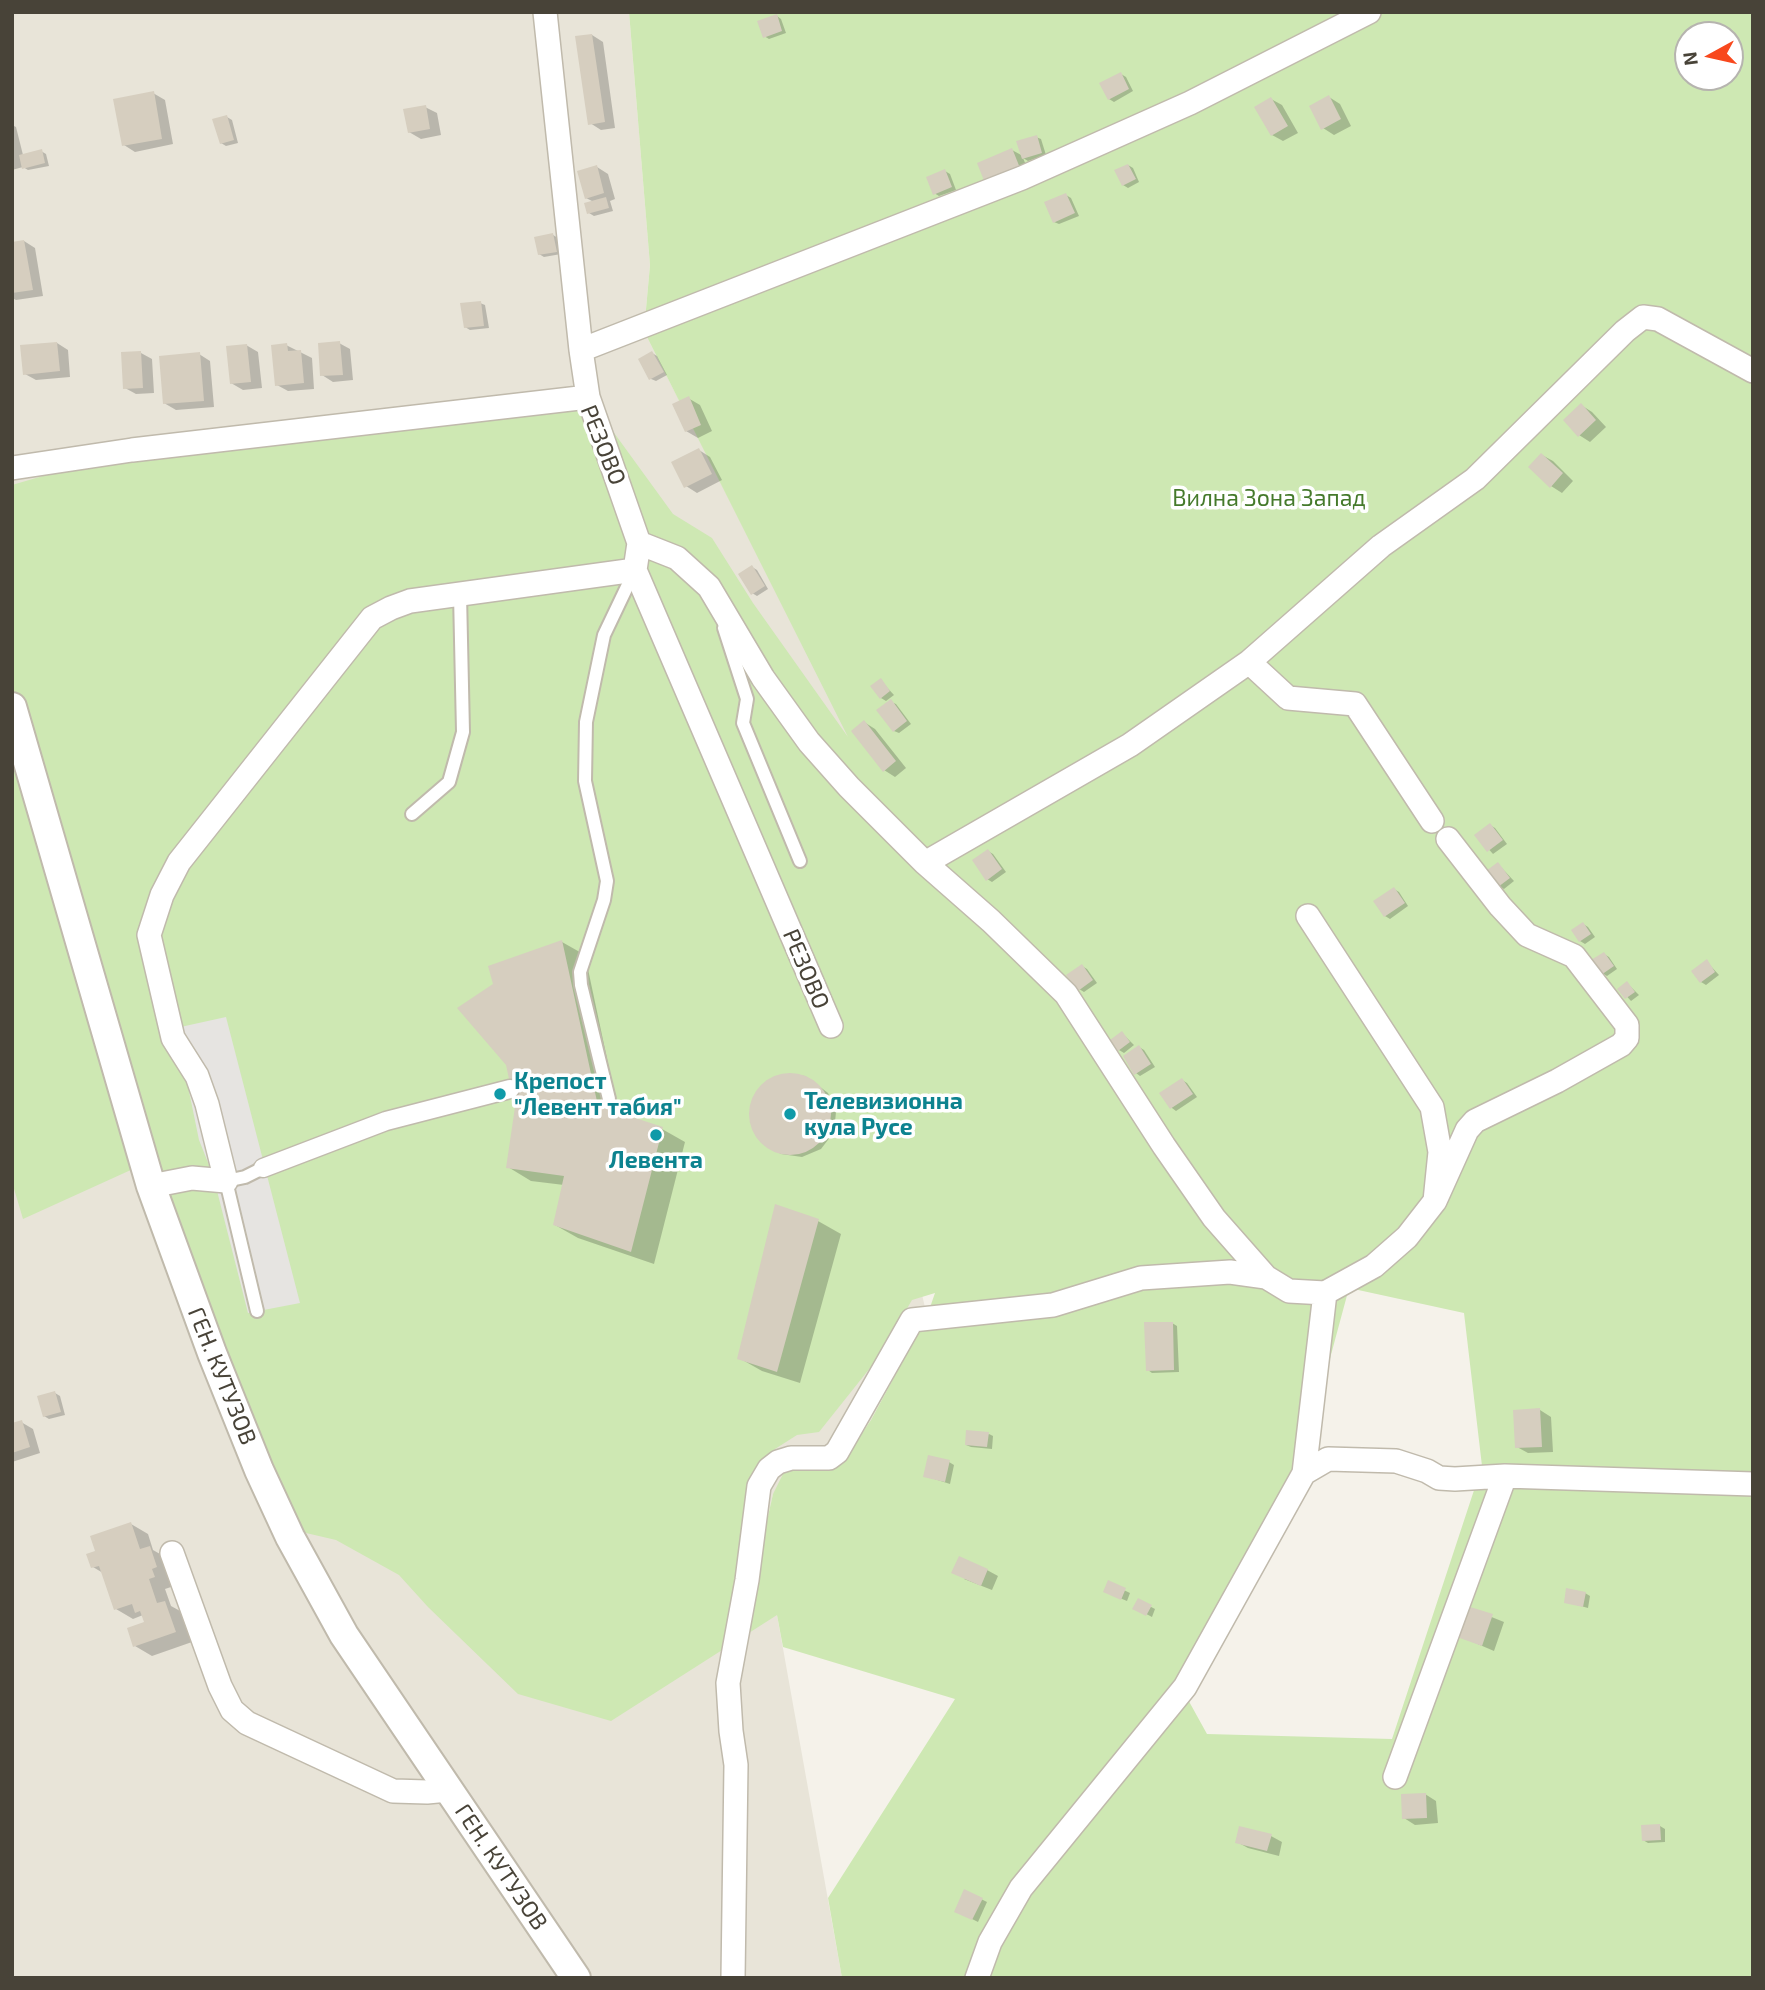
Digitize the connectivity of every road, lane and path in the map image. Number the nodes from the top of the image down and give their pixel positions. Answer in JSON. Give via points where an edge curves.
{"nodes":[{"id":1,"x":545,"y":12,"type":"edge"},
{"id":2,"x":1369,"y":12,"type":"edge"},
{"id":3,"x":581,"y":350,"type":"junction"},
{"id":4,"x":1753,"y":371,"type":"edge"},
{"id":5,"x":588,"y":397,"type":"junction"},
{"id":6,"x":12,"y":468,"type":"edge"},
{"id":7,"x":639,"y":543,"type":"junction"},
{"id":8,"x":635,"y":570,"type":"junction"},
{"id":9,"x":709,"y":587,"type":"junction"},
{"id":10,"x":460,"y":594,"type":"junction"},
{"id":11,"x":1249,"y":662,"type":"junction"},
{"id":12,"x":12,"y":707,"type":"edge"},
{"id":13,"x":412,"y":814,"type":"dead end"},
{"id":14,"x":1432,"y":821,"type":"dead end"},
{"id":15,"x":1448,"y":839,"type":"dead end"},
{"id":16,"x":800,"y":861,"type":"dead end"},
{"id":17,"x":925,"y":863,"type":"junction"},
{"id":18,"x":1308,"y":916,"type":"dead end"},
{"id":19,"x":831,"y":1026,"type":"dead end"},
{"id":20,"x":510,"y":1090,"type":"dead end"},
{"id":21,"x":608,"y":1099,"type":"dead end"},
{"id":22,"x":263,"y":1168,"type":"joint"},
{"id":23,"x":226,"y":1181,"type":"junction"},
{"id":24,"x":151,"y":1186,"type":"junction"},
{"id":25,"x":1436,"y":1201,"type":"junction"},
{"id":26,"x":1266,"y":1278,"type":"junction"},
{"id":27,"x":1325,"y":1293,"type":"junction"},
{"id":28,"x":257,"y":1311,"type":"dead end"},
{"id":29,"x":1304,"y":1473,"type":"junction"},
{"id":30,"x":1505,"y":1476,"type":"junction"},
{"id":31,"x":1753,"y":1484,"type":"edge"},
{"id":32,"x":172,"y":1553,"type":"dead end"},
{"id":33,"x":1395,"y":1777,"type":"dead end"},
{"id":34,"x":448,"y":1790,"type":"junction"},
{"id":35,"x":576,"y":1978,"type":"edge"},
{"id":36,"x":733,"y":1978,"type":"edge"},
{"id":37,"x":977,"y":1978,"type":"edge"}],
"edges":[{"from":1,"to":3,"type":"street"},
{"from":2,"to":3,"type":"street","via":[[1190,103],[1022,178]]},
{"from":3,"to":5,"type":"street"},
{"from":4,"to":11,"type":"street","via":[[1658,319],[1643,317],[1475,479],[1381,546]]},
{"from":5,"to":6,"type":"street","name":"РЕЗОВО"},
{"from":5,"to":7,"type":"street","name":"РЕЗОВО"},
{"from":7,"to":8,"type":"street","name":"РЕЗОВО"},
{"from":7,"to":9,"type":"street","via":[[677,558]]},
{"from":8,"to":10,"type":"street"},
{"from":8,"to":19,"type":"street","name":"РЕЗОВО"},
{"from":8,"to":21,"type":"lane","via":[[604,635],[586,722],[585,781],[607,881],[582,965],[581,985]]},
{"from":9,"to":16,"type":"lane","via":[[747,699],[743,723]]},
{"from":9,"to":17,"type":"street","via":[[763,678],[809,742]]},
{"from":10,"to":13,"type":"lane","via":[[463,732],[449,782]]},
{"from":10,"to":23,"type":"street","via":[[410,601],[372,618],[179,862],[162,895],[149,936],[173,1038],[197,1076]]},
{"from":11,"to":14,"type":"street","via":[[1288,698],[1355,704]]},
{"from":11,"to":17,"type":"street","via":[[1130,745]]},
{"from":12,"to":24,"type":"street","name":"ГЕН. КУТУЗОВ"},
{"from":15,"to":25,"type":"street","via":[[1528,935],[1574,956],[1628,1026],[1621,1045],[1475,1121]]},
{"from":17,"to":26,"type":"street","via":[[1066,994],[1214,1218]]},
{"from":18,"to":25,"type":"street","via":[[1432,1107],[1440,1152]]},
{"from":20,"to":22,"type":"street","via":[[386,1121]]},
{"from":22,"to":23,"type":"lane"},
{"from":23,"to":24,"type":"street","via":[[192,1178]]},
{"from":23,"to":28,"type":"lane"},
{"from":24,"to":34,"type":"street","name":"ГЕН. КУТУЗОВ","via":[[212,1353],[290,1537],[344,1635]]},
{"from":25,"to":27,"type":"street","via":[[1407,1237],[1374,1266]]},
{"from":26,"to":27,"type":"street","via":[[1289,1291]]},
{"from":26,"to":36,"type":"street","via":[[1230,1272],[1141,1278],[1053,1305],[912,1320],[837,1452],[829,1458],[791,1458],[769,1469],[759,1486],[728,1683],[736,1765]]},
{"from":27,"to":29,"type":"street"},
{"from":29,"to":30,"type":"street","via":[[1328,1458],[1396,1461],[1440,1478]]},
{"from":29,"to":37,"type":"street","via":[[1185,1687],[1021,1888],[990,1942]]},
{"from":30,"to":31,"type":"street"},
{"from":30,"to":33,"type":"street"},
{"from":32,"to":34,"type":"street","via":[[220,1686],[232,1710],[247,1723],[393,1791]]},
{"from":34,"to":35,"type":"street","name":"ГЕН. КУТУЗОВ"}]}
